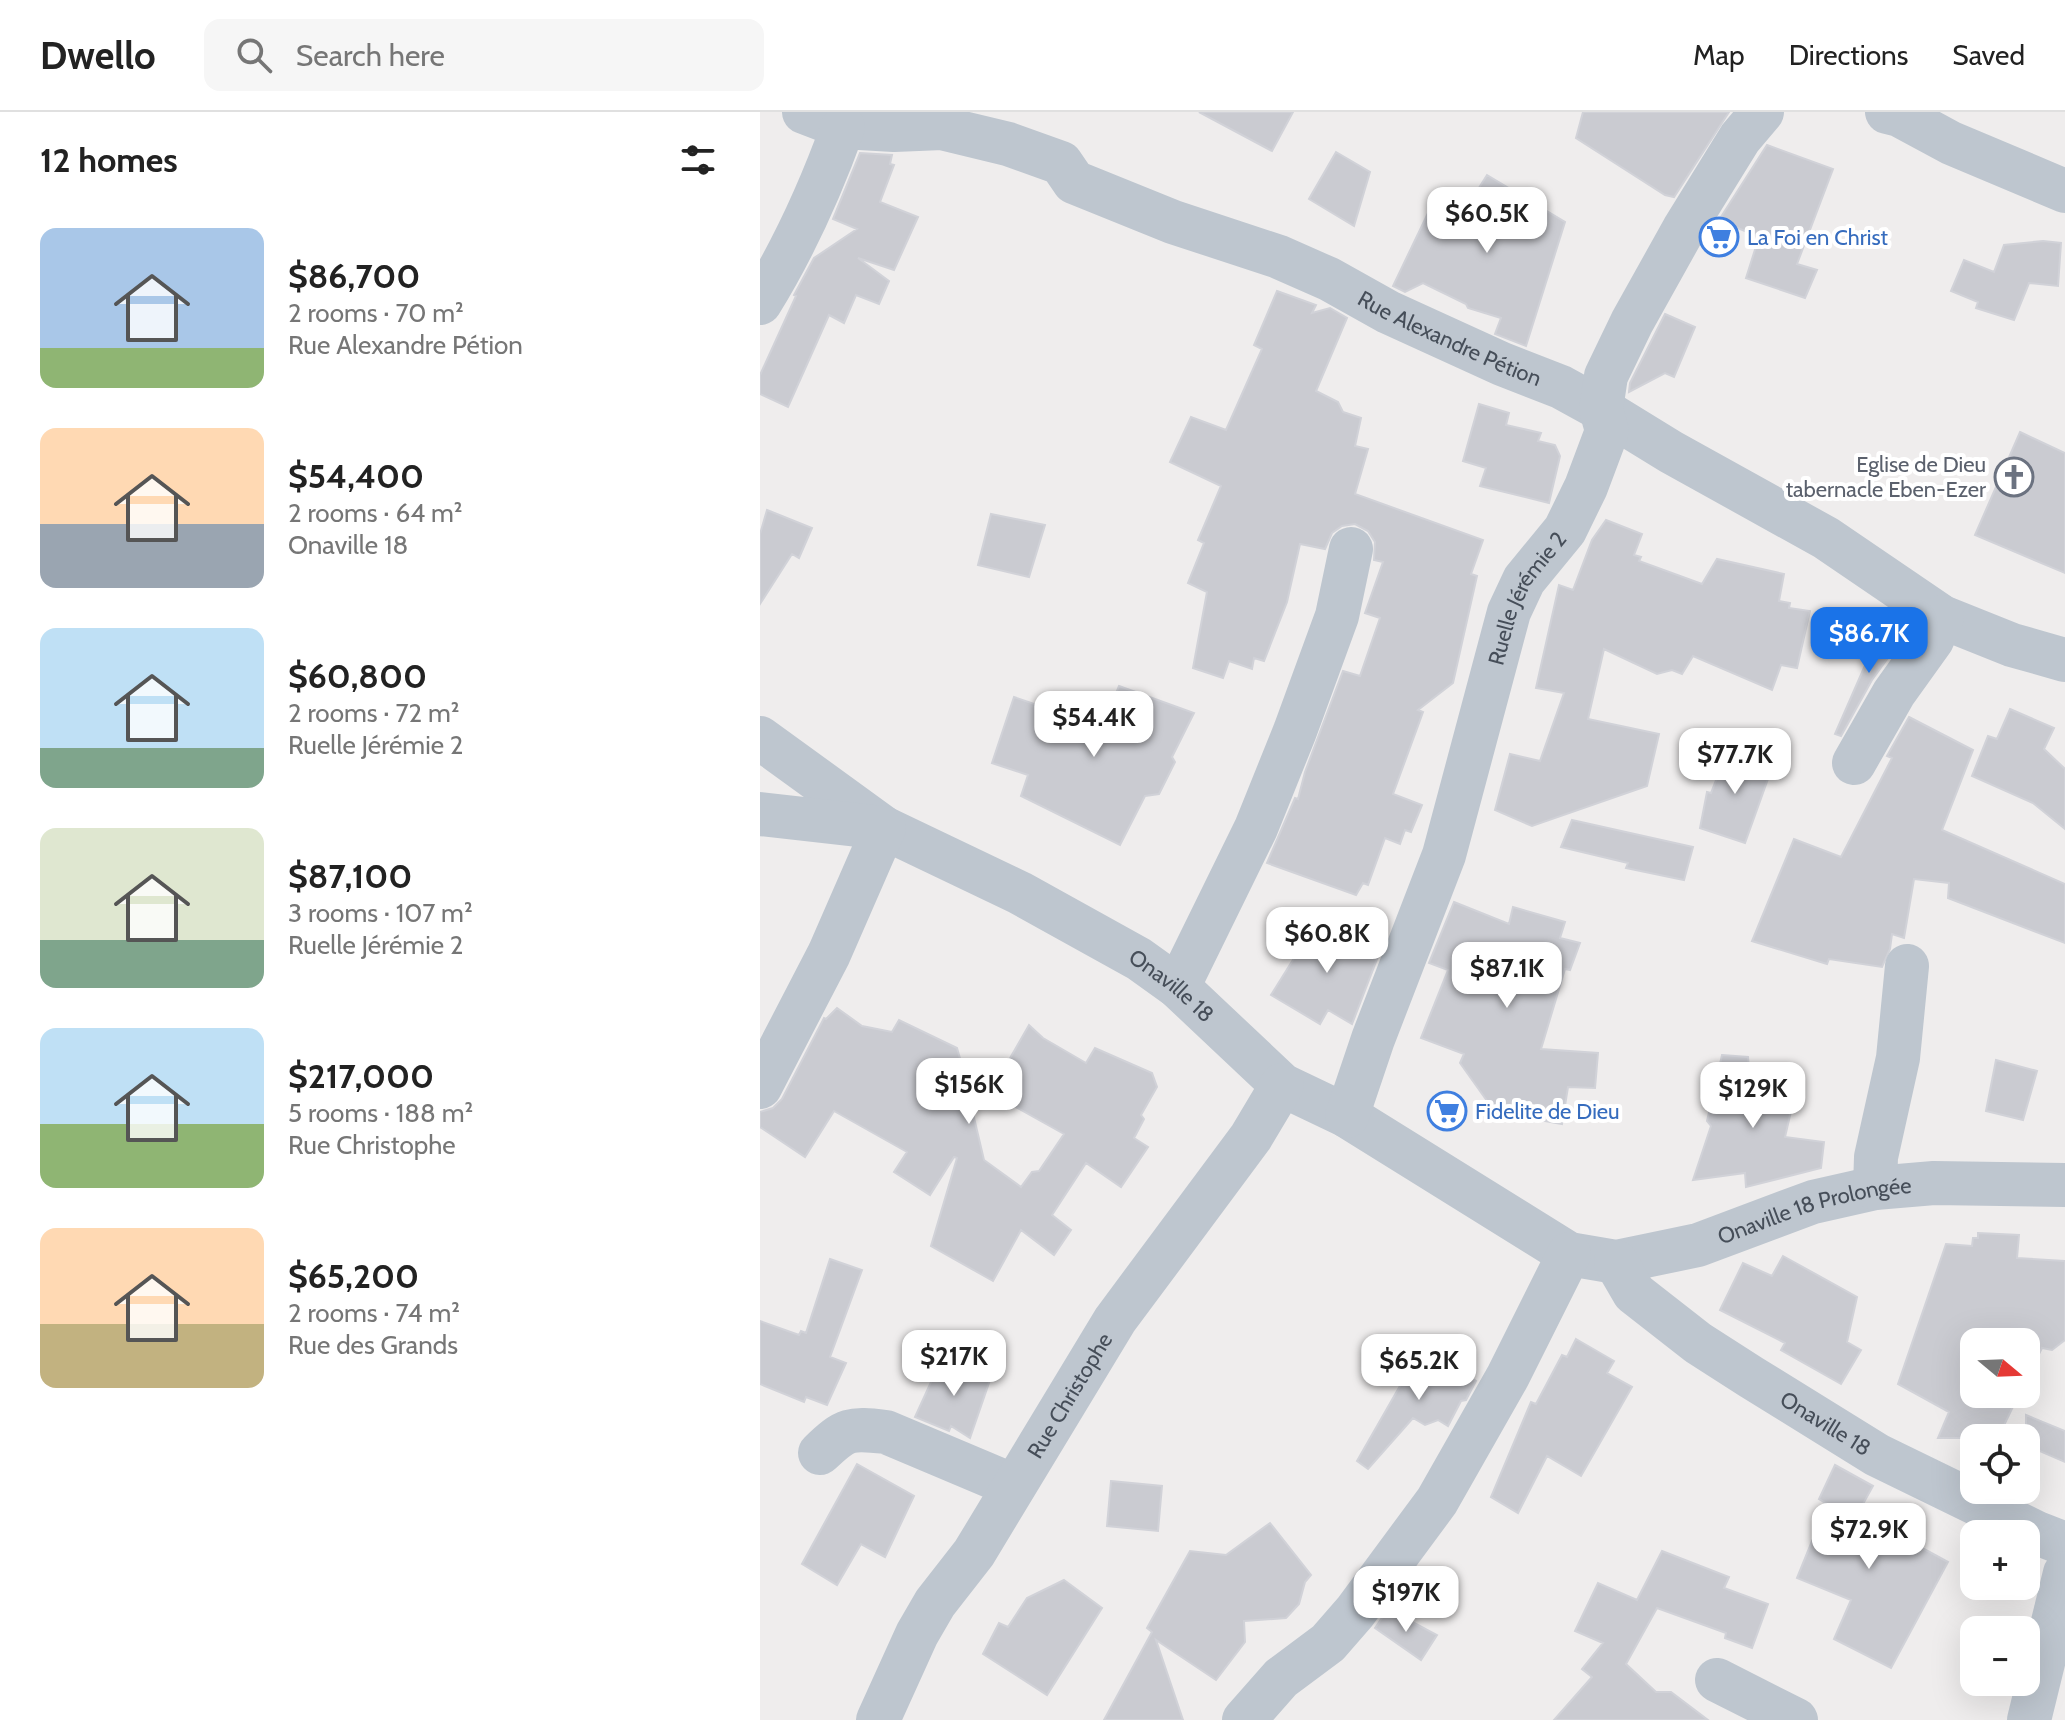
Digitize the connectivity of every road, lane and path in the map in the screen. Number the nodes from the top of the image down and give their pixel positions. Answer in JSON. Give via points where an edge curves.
{"nodes":[{"id":1,"x":1762,"y":112,"type":"edge"},
{"id":2,"x":1887,"y":112,"type":"edge"},
{"id":3,"x":824,"y":120,"type":"edge"},
{"id":4,"x":2065,"y":191,"type":"edge"},
{"id":5,"x":760,"y":303,"type":"edge"},
{"id":6,"x":1601,"y":409,"type":"junction"},
{"id":7,"x":1351,"y":549,"type":"dead end"},
{"id":8,"x":1942,"y":617,"type":"junction"},
{"id":9,"x":2065,"y":660,"type":"edge"},
{"id":10,"x":760,"y":738,"type":"edge"},
{"id":11,"x":1854,"y":763,"type":"dead end"},
{"id":12,"x":760,"y":814,"type":"edge"},
{"id":13,"x":884,"y":828,"type":"junction"},
{"id":14,"x":1907,"y":966,"type":"dead end"},
{"id":15,"x":1178,"y":987,"type":"junction"},
{"id":16,"x":1282,"y":1085,"type":"junction"},
{"id":17,"x":760,"y":1087,"type":"edge"},
{"id":18,"x":1347,"y":1116,"type":"junction"},
{"id":19,"x":2065,"y":1185,"type":"edge"},
{"id":20,"x":1875,"y":1188,"type":"junction"},
{"id":21,"x":1569,"y":1254,"type":"junction"},
{"id":22,"x":1616,"y":1262,"type":"junction"},
{"id":23,"x":820,"y":1453,"type":"dead end"},
{"id":24,"x":1014,"y":1486,"type":"junction"},
{"id":25,"x":2065,"y":1544,"type":"edge"},
{"id":26,"x":2065,"y":1573,"type":"edge"},
{"id":27,"x":1717,"y":1680,"type":"dead end"},
{"id":28,"x":878,"y":1720,"type":"edge"},
{"id":29,"x":1244,"y":1720,"type":"edge"},
{"id":30,"x":1796,"y":1720,"type":"edge"},
{"id":31,"x":2029,"y":1720,"type":"edge"}],
"edges":[{"from":1,"to":6,"type":"street","name":"Ruelle Jérémie 2","via":[[1740,138],[1632,322],[1606,376]]},
{"from":2,"to":4,"type":"street"},
{"from":3,"to":5,"type":"street","via":[[820,187]]},
{"from":3,"to":6,"type":"street","name":"Rue Alexandre Pétion","via":[[894,130],[942,128],[1061,163],[1074,182],[1329,279],[1388,312]]},
{"from":6,"to":8,"type":"street","name":"Rue Alexandre Pétion","via":[[1826,538]]},
{"from":6,"to":18,"type":"street","name":"Ruelle Jérémie 2","via":[[1607,431],[1586,487],[1565,530],[1524,580],[1509,612],[1444,855]]},
{"from":7,"to":15,"type":"street","via":[[1337,616],[1295,731],[1256,828]]},
{"from":8,"to":9,"type":"street","name":"Rue Alexandre Pétion"},
{"from":8,"to":11,"type":"street"},
{"from":10,"to":13,"type":"street","name":"Onaville 18"},
{"from":12,"to":13,"type":"street"},
{"from":13,"to":15,"type":"street","name":"Onaville 18","via":[[1020,893],[1139,959]]},
{"from":13,"to":17,"type":"street","via":[[829,954]]},
{"from":14,"to":20,"type":"street","via":[[1898,1058],[1876,1157]]},
{"from":15,"to":16,"type":"street","name":"Onaville 18"},
{"from":16,"to":18,"type":"street","name":"Onaville 18"},
{"from":16,"to":24,"type":"street","name":"Rue Christophe","via":[[1251,1137],[1115,1320]]},
{"from":18,"to":21,"type":"street","name":"Onaville 18"},
{"from":19,"to":20,"type":"street","name":"Onaville 18 Prolongée","via":[[1934,1183]]},
{"from":20,"to":22,"type":"street","name":"Onaville 18 Prolongée","via":[[1813,1202],[1698,1245]]},
{"from":21,"to":22,"type":"street","name":"Onaville 18 Prolongée"},
{"from":21,"to":29,"type":"street","via":[[1437,1501],[1328,1643],[1281,1678]]},
{"from":22,"to":25,"type":"street","name":"Onaville 18","via":[[1634,1293],[1751,1377],[1877,1455]]},
{"from":23,"to":24,"type":"street","via":[[840,1434],[886,1432]]},
{"from":24,"to":28,"type":"street","name":"Rue Christophe","via":[[974,1553],[935,1603]]},
{"from":26,"to":31,"type":"street"},
{"from":27,"to":30,"type":"street"}]}
